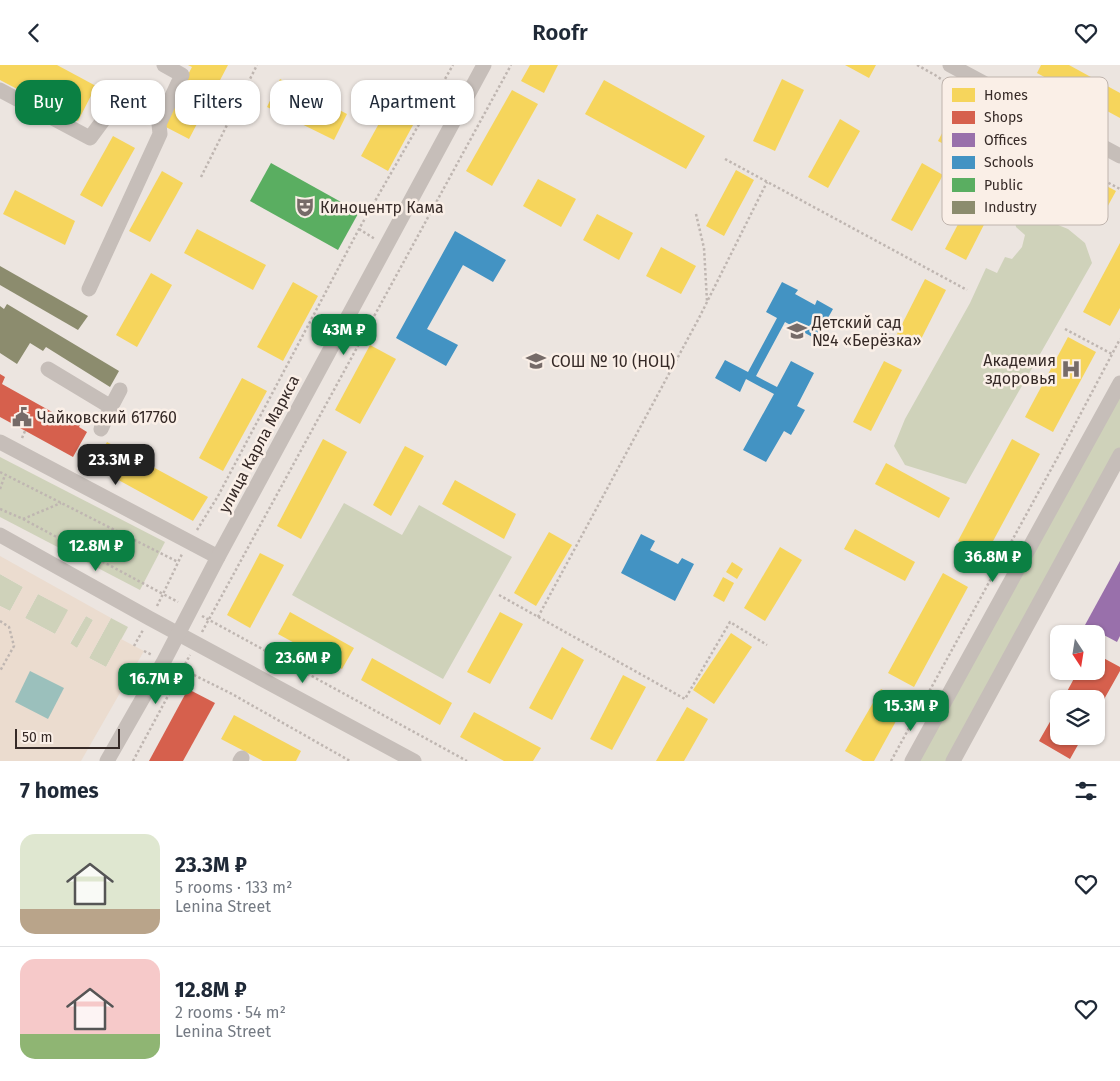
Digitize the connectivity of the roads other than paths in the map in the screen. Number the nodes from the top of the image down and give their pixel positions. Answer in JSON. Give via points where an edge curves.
{"nodes":[{"id":1,"x":164,"y":65,"type":"edge"},
{"id":2,"x":484,"y":65,"type":"edge"},
{"id":3,"x":950,"y":65,"type":"edge"},
{"id":4,"x":972,"y":77,"type":"edge"},
{"id":5,"x":0,"y":89,"type":"edge"},
{"id":6,"x":99,"y":125,"type":"edge"},
{"id":7,"x":1108,"y":150,"type":"edge"},
{"id":8,"x":1120,"y":156,"type":"edge"},
{"id":9,"x":89,"y":289,"type":"dead end"},
{"id":10,"x":48,"y":369,"type":"dead end"},
{"id":11,"x":1120,"y":383,"type":"edge"},
{"id":12,"x":120,"y":391,"type":"dead end"},
{"id":13,"x":111,"y":407,"type":"junction"},
{"id":14,"x":101,"y":429,"type":"dead end"},
{"id":15,"x":0,"y":442,"type":"edge"},
{"id":16,"x":1120,"y":455,"type":"edge"},
{"id":17,"x":0,"y":535,"type":"edge"},
{"id":18,"x":218,"y":557,"type":"junction"},
{"id":19,"x":178,"y":634,"type":"junction"},
{"id":20,"x":107,"y":761,"type":"edge"},
{"id":21,"x":414,"y":761,"type":"edge"},
{"id":22,"x":912,"y":761,"type":"edge"},
{"id":23,"x":953,"y":761,"type":"edge"}],
"edges":[{"from":1,"to":9,"type":"street","via":[[182,75],[159,124],[160,134]]},
{"from":2,"to":18,"type":"street","name":"улица Карла Маркса"},
{"from":3,"to":4,"type":"street"},
{"from":5,"to":6,"type":"street","via":[[90,137]]},
{"from":7,"to":8,"type":"street"},
{"from":10,"to":13,"type":"street"},
{"from":11,"to":22,"type":"street"},
{"from":12,"to":13,"type":"street"},
{"from":13,"to":14,"type":"street"},
{"from":15,"to":18,"type":"street"},
{"from":16,"to":23,"type":"street"},
{"from":17,"to":19,"type":"street"},
{"from":18,"to":19,"type":"street","name":"улица Карла Маркса"},
{"from":19,"to":20,"type":"street","name":"улица Карла Маркса"},
{"from":19,"to":21,"type":"street"}]}
